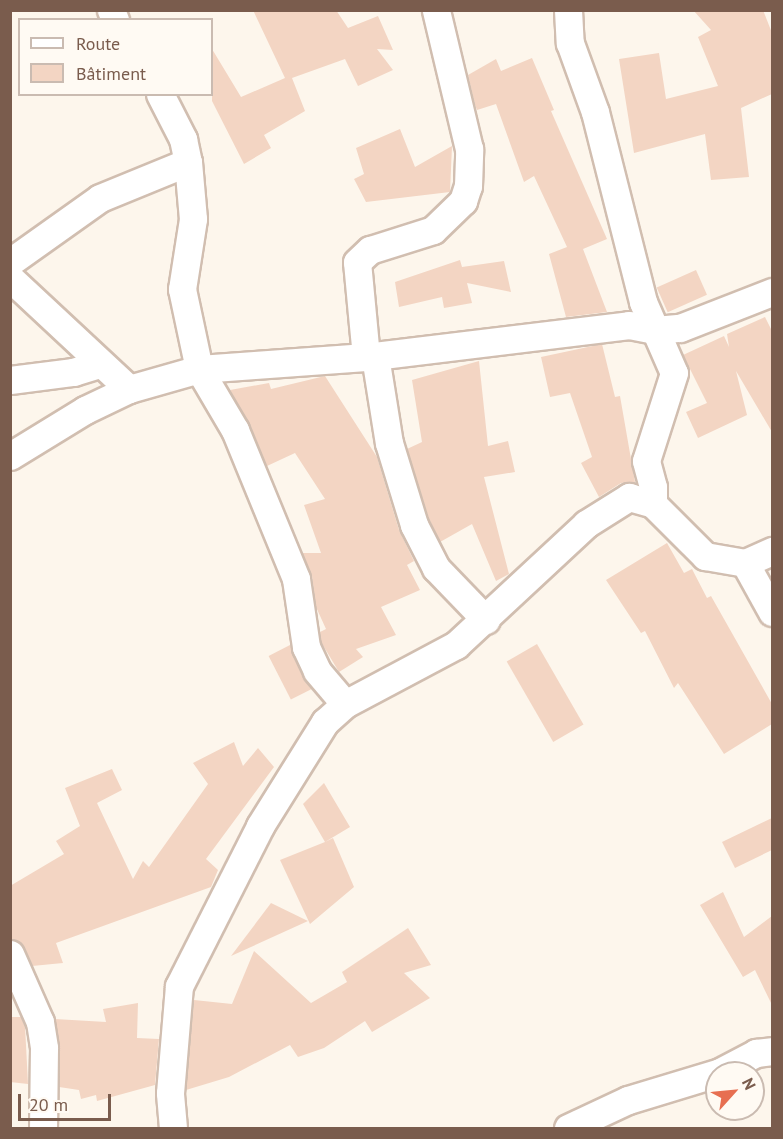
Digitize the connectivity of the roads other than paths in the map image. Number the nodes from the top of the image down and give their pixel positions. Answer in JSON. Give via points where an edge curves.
{"nodes":[{"id":1,"x":436,"y":10,"type":"edge"},
{"id":2,"x":568,"y":10,"type":"edge"},
{"id":3,"x":161,"y":96,"type":"edge"},
{"id":4,"x":188,"y":162,"type":"junction"},
{"id":5,"x":10,"y":261,"type":"edge"},
{"id":6,"x":10,"y":278,"type":"edge"},
{"id":7,"x":772,"y":292,"type":"edge"},
{"id":8,"x":655,"y":330,"type":"junction"},
{"id":9,"x":370,"y":357,"type":"junction"},
{"id":10,"x":99,"y":364,"type":"junction"},
{"id":11,"x":199,"y":369,"type":"junction"},
{"id":12,"x":10,"y":380,"type":"edge"},
{"id":13,"x":129,"y":389,"type":"junction"},
{"id":14,"x":10,"y":456,"type":"edge"},
{"id":15,"x":653,"y":504,"type":"junction"},
{"id":16,"x":772,"y":551,"type":"edge"},
{"id":17,"x":745,"y":563,"type":"junction"},
{"id":18,"x":772,"y":612,"type":"edge"},
{"id":19,"x":486,"y":620,"type":"junction"},
{"id":20,"x":345,"y":704,"type":"junction"},
{"id":21,"x":10,"y":954,"type":"edge"},
{"id":22,"x":772,"y":1051,"type":"edge"},
{"id":23,"x":43,"y":1128,"type":"edge"},
{"id":24,"x":173,"y":1128,"type":"edge"},
{"id":25,"x":568,"y":1128,"type":"edge"}],
"edges":[{"from":1,"to":9,"type":"street","via":[[469,149],[468,186],[463,201],[433,230],[370,250],[357,262]]},
{"from":2,"to":8,"type":"street","via":[[570,43],[596,112],[643,302]]},
{"from":3,"to":4,"type":"street","via":[[183,139]]},
{"from":4,"to":5,"type":"street","via":[[100,198]]},
{"from":4,"to":11,"type":"street","via":[[193,219],[182,289]]},
{"from":6,"to":10,"type":"street"},
{"from":7,"to":8,"type":"street","via":[[680,328]]},
{"from":8,"to":9,"type":"street","via":[[629,325]]},
{"from":8,"to":15,"type":"street","via":[[674,373],[646,461]]},
{"from":9,"to":11,"type":"street"},
{"from":9,"to":19,"type":"street","via":[[389,444],[414,525],[436,568]]},
{"from":10,"to":12,"type":"street","via":[[73,372]]},
{"from":10,"to":13,"type":"street"},
{"from":11,"to":13,"type":"street"},
{"from":11,"to":20,"type":"street","via":[[235,430],[297,579],[306,647],[317,671]]},
{"from":13,"to":14,"type":"street","via":[[85,410]]},
{"from":15,"to":17,"type":"street","via":[[705,556]]},
{"from":15,"to":19,"type":"street","via":[[628,497],[586,524]]},
{"from":16,"to":17,"type":"street"},
{"from":17,"to":18,"type":"street"},
{"from":19,"to":20,"type":"street","via":[[423,665]]},
{"from":20,"to":24,"type":"street","via":[[309,744],[260,825],[184,972],[173,1029]]},
{"from":21,"to":23,"type":"street","via":[[41,1031]]},
{"from":22,"to":25,"type":"street","via":[[756,1053],[720,1071],[628,1100]]}]}
